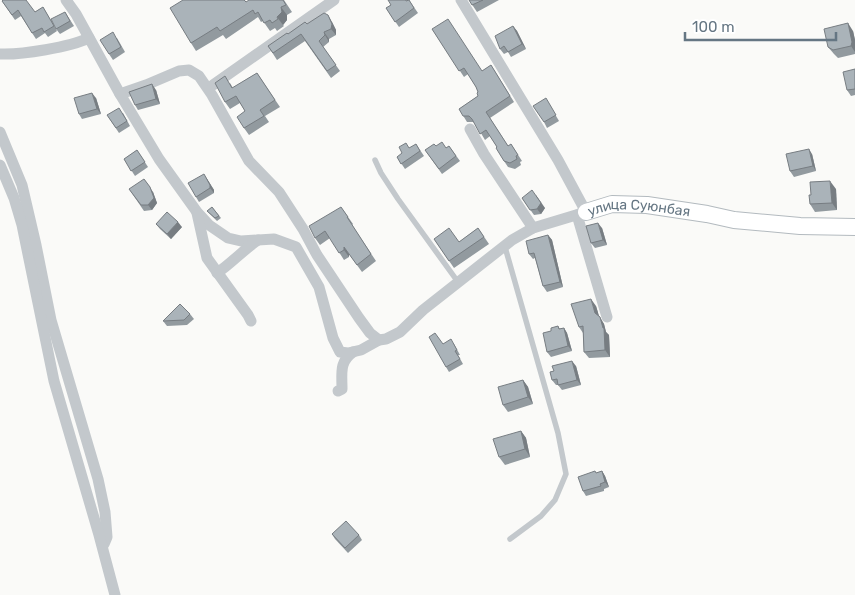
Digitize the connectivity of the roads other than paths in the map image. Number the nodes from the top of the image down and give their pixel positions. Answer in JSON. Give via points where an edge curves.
{"nodes":[{"id":1,"x":66,"y":0,"type":"edge"},
{"id":2,"x":334,"y":0,"type":"edge"},
{"id":3,"x":460,"y":0,"type":"edge"},
{"id":4,"x":89,"y":38,"type":"junction"},
{"id":5,"x":0,"y":54,"type":"edge"},
{"id":6,"x":208,"y":89,"type":"junction"},
{"id":7,"x":120,"y":94,"type":"junction"},
{"id":8,"x":470,"y":130,"type":"dead end"},
{"id":9,"x":0,"y":132,"type":"edge"},
{"id":10,"x":374,"y":160,"type":"dead end"},
{"id":11,"x":0,"y":165,"type":"edge"},
{"id":12,"x":197,"y":212,"type":"junction"},
{"id":13,"x":581,"y":213,"type":"junction"},
{"id":14,"x":855,"y":227,"type":"edge"},
{"id":15,"x":533,"y":228,"type":"junction"},
{"id":16,"x":259,"y":240,"type":"junction"},
{"id":17,"x":505,"y":247,"type":"junction"},
{"id":18,"x":217,"y":273,"type":"junction"},
{"id":19,"x":458,"y":282,"type":"junction"},
{"id":20,"x":607,"y":317,"type":"dead end"},
{"id":21,"x":251,"y":321,"type":"dead end"},
{"id":22,"x":379,"y":340,"type":"junction"},
{"id":23,"x":353,"y":352,"type":"junction"},
{"id":24,"x":338,"y":391,"type":"dead end"},
{"id":25,"x":510,"y":539,"type":"dead end"},
{"id":26,"x":103,"y":548,"type":"junction"},
{"id":27,"x":115,"y":595,"type":"edge"}],
"edges":[{"from":1,"to":4,"type":"street"},
{"from":2,"to":6,"type":"street"},
{"from":3,"to":13,"type":"street","via":[[558,160]]},
{"from":4,"to":5,"type":"street","via":[[24,53]]},
{"from":4,"to":7,"type":"street"},
{"from":6,"to":7,"type":"street","via":[[190,70],[179,71]]},
{"from":6,"to":22,"type":"street","via":[[245,156],[283,198],[359,318]]},
{"from":7,"to":12,"type":"street","via":[[159,159]]},
{"from":8,"to":15,"type":"street"},
{"from":9,"to":26,"type":"street","via":[[22,185],[51,320],[98,480],[107,536]]},
{"from":10,"to":19,"type":"lane"},
{"from":11,"to":26,"type":"street","via":[[22,225],[54,381]]},
{"from":12,"to":16,"type":"street","via":[[209,226],[228,238]]},
{"from":12,"to":18,"type":"street","via":[[207,258]]},
{"from":13,"to":14,"type":"street","name":"улица Суюнбая","via":[[612,204],[647,205],[734,220]]},
{"from":13,"to":15,"type":"street","name":"улица Суюнбая"},
{"from":13,"to":20,"type":"street"},
{"from":15,"to":17,"type":"street","name":"улица Суюнбая"},
{"from":16,"to":18,"type":"street"},
{"from":16,"to":23,"type":"street","via":[[274,239],[296,247],[319,287],[332,338],[340,352]]},
{"from":17,"to":19,"type":"street","name":"улица Суюнбая"},
{"from":17,"to":25,"type":"lane","via":[[558,433],[566,474],[555,500],[541,516]]},
{"from":18,"to":21,"type":"street"},
{"from":19,"to":22,"type":"street","name":"улица Суюнбая","via":[[400,332]]},
{"from":22,"to":23,"type":"street"},
{"from":23,"to":24,"type":"street","via":[[342,365],[342,388]]},
{"from":26,"to":27,"type":"street"}]}
